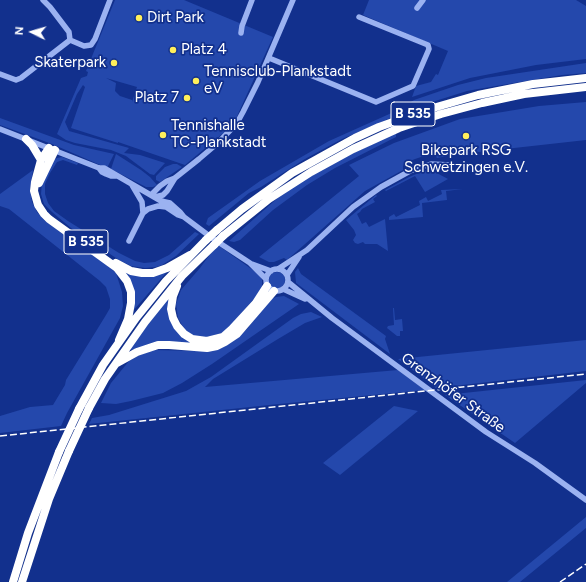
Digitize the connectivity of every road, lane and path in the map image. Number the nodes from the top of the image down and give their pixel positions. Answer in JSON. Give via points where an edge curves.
{"nodes":[{"id":1,"x":43,"y":0,"type":"edge"},
{"id":2,"x":110,"y":0,"type":"edge"},
{"id":3,"x":252,"y":0,"type":"edge"},
{"id":4,"x":293,"y":0,"type":"edge"},
{"id":5,"x":423,"y":0,"type":"edge"},
{"id":6,"x":417,"y":8,"type":"dead end"},
{"id":7,"x":360,"y":17,"type":"dead end"},
{"id":8,"x":241,"y":33,"type":"dead end"},
{"id":9,"x":70,"y":40,"type":"junction"},
{"id":10,"x":268,"y":58,"type":"junction"},
{"id":11,"x":0,"y":74,"type":"edge"},
{"id":12,"x":586,"y":78,"type":"edge"},
{"id":13,"x":586,"y":87,"type":"edge"},
{"id":14,"x":0,"y":129,"type":"edge"},
{"id":15,"x":26,"y":139,"type":"junction"},
{"id":16,"x":52,"y":149,"type":"junction"},
{"id":17,"x":41,"y":160,"type":"junction"},
{"id":18,"x":450,"y":165,"type":"dead end"},
{"id":19,"x":175,"y":178,"type":"junction"},
{"id":20,"x":131,"y":184,"type":"junction"},
{"id":21,"x":167,"y":191,"type":"junction"},
{"id":22,"x":153,"y":196,"type":"junction"},
{"id":23,"x":168,"y":205,"type":"junction"},
{"id":24,"x":142,"y":213,"type":"junction"},
{"id":25,"x":129,"y":241,"type":"dead end"},
{"id":26,"x":300,"y":254,"type":"junction"},
{"id":27,"x":190,"y":255,"type":"junction"},
{"id":28,"x":250,"y":263,"type":"junction"},
{"id":29,"x":278,"y":269,"type":"junction"},
{"id":30,"x":271,"y":271,"type":"junction"},
{"id":31,"x":286,"y":275,"type":"junction"},
{"id":32,"x":182,"y":276,"type":"junction"},
{"id":33,"x":266,"y":282,"type":"junction"},
{"id":34,"x":288,"y":282,"type":"junction"},
{"id":35,"x":283,"y":289,"type":"junction"},
{"id":36,"x":274,"y":291,"type":"junction"},
{"id":37,"x":309,"y":301,"type":"junction"},
{"id":38,"x":119,"y":340,"type":"junction"},
{"id":39,"x":115,"y":364,"type":"junction"},
{"id":40,"x":586,"y":500,"type":"edge"},
{"id":41,"x":13,"y":582,"type":"edge"},
{"id":42,"x":22,"y":582,"type":"edge"}],
"edges":[{"from":1,"to":9,"type":"street","via":[[69,32]]},
{"from":2,"to":9,"type":"street","via":[[91,45],[84,46]]},
{"from":3,"to":8,"type":"street"},
{"from":4,"to":10,"type":"street"},
{"from":5,"to":6,"type":"street"},
{"from":7,"to":10,"type":"street","via":[[428,45],[429,49],[413,86],[376,102]]},
{"from":9,"to":11,"type":"street","via":[[21,78],[16,80]]},
{"from":10,"to":19,"type":"street","via":[[237,123],[219,142]]},
{"from":12,"to":27,"type":"highway","number":"B 535","bridge":true,"via":[[533,84],[478,95],[378,127],[292,173],[247,205]]},
{"from":13,"to":32,"type":"highway","number":"B 535","bridge":true,"via":[[482,102],[399,128],[353,149],[269,199],[223,236]]},
{"from":14,"to":15,"type":"street"},
{"from":15,"to":16,"type":"street"},
{"from":15,"to":17,"type":"highway"},
{"from":16,"to":17,"type":"highway","number":"B 535"},
{"from":16,"to":20,"type":"street","via":[[113,172]]},
{"from":16,"to":27,"type":"highway","number":"B 535","via":[[41,177],[39,199],[53,218],[121,266],[138,273],[159,272]]},
{"from":17,"to":38,"type":"highway","number":"B 535","via":[[34,191],[40,210],[109,262],[127,281],[131,292],[131,307]]},
{"from":18,"to":26,"type":"street","via":[[431,164],[410,171],[381,187]]},
{"from":19,"to":21,"type":"street"},
{"from":19,"to":22,"type":"street","via":[[167,181]]},
{"from":20,"to":22,"type":"street"},
{"from":20,"to":24,"type":"street","via":[[142,202]]},
{"from":21,"to":22,"type":"street","via":[[163,195]]},
{"from":21,"to":23,"type":"street"},
{"from":22,"to":23,"type":"street"},
{"from":23,"to":24,"type":"street","via":[[148,209]]},
{"from":23,"to":28,"type":"street"},
{"from":24,"to":25,"type":"street"},
{"from":26,"to":29,"type":"street"},
{"from":26,"to":31,"type":"street"},
{"from":27,"to":38,"type":"highway","number":"B 535","via":[[148,302]]},
{"from":28,"to":30,"type":"street"},
{"from":28,"to":33,"type":"street"},
{"from":29,"to":30,"type":"street"},
{"from":29,"to":31,"type":"street"},
{"from":30,"to":33,"type":"street"},
{"from":31,"to":34,"type":"street"},
{"from":32,"to":33,"type":"highway","number":"B 535","via":[[172,302],[173,318],[184,334],[199,341],[223,337],[264,292]]},
{"from":32,"to":39,"type":"highway","number":"B 535"},
{"from":33,"to":36,"type":"street"},
{"from":34,"to":35,"type":"street"},
{"from":34,"to":37,"type":"street","name":"Grenzhöfer Straße"},
{"from":35,"to":36,"type":"street"},
{"from":35,"to":37,"type":"street","name":"Grenzhöfer Straße"},
{"from":36,"to":39,"type":"highway","via":[[237,334],[217,346],[207,348],[158,345],[137,352]]},
{"from":37,"to":40,"type":"street","name":"Grenzhöfer Straße","via":[[486,432]]},
{"from":38,"to":41,"type":"highway","number":"B 535","bridge":true,"via":[[79,409],[59,452],[28,533]]},
{"from":39,"to":42,"type":"highway","number":"B 535","bridge":true,"via":[[89,408],[69,451],[49,499]]}]}
